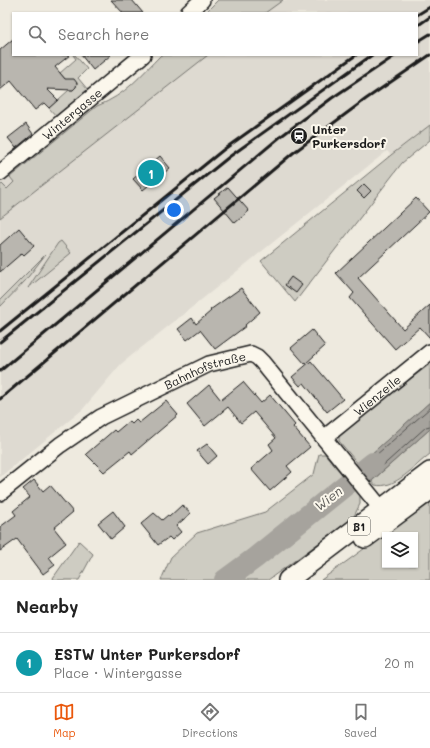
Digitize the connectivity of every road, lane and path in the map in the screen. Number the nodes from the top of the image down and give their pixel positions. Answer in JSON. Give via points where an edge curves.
{"nodes":[{"id":1,"x":202,"y":0,"type":"edge"},
{"id":2,"x":189,"y":12,"type":"edge"},
{"id":3,"x":142,"y":56,"type":"edge"},
{"id":4,"x":0,"y":173,"type":"edge"},
{"id":5,"x":430,"y":352,"type":"edge"},
{"id":6,"x":324,"y":438,"type":"junction"},
{"id":7,"x":430,"y":472,"type":"edge"},
{"id":8,"x":430,"y":490,"type":"edge"},
{"id":9,"x":0,"y":493,"type":"edge"},
{"id":10,"x":386,"y":515,"type":"junction"},
{"id":11,"x":288,"y":580,"type":"edge"},
{"id":12,"x":309,"y":580,"type":"edge"}],
"edges":[{"from":1,"to":2,"type":"street"},
{"from":3,"to":4,"type":"street","name":"Wintergasse"},
{"from":5,"to":6,"type":"street","name":"Wienzeile"},
{"from":6,"to":9,"type":"street","name":"Bahnhofstraße","via":[[262,362],[251,354],[208,364],[101,417],[60,444]]},
{"from":6,"to":10,"type":"street","name":"Bahnhofstraße"},
{"from":7,"to":10,"type":"main road","number":"B1"},
{"from":8,"to":10,"type":"main road","number":"B1"},
{"from":10,"to":11,"type":"main road","number":"B1"},
{"from":10,"to":12,"type":"main road","number":"B1"}]}
